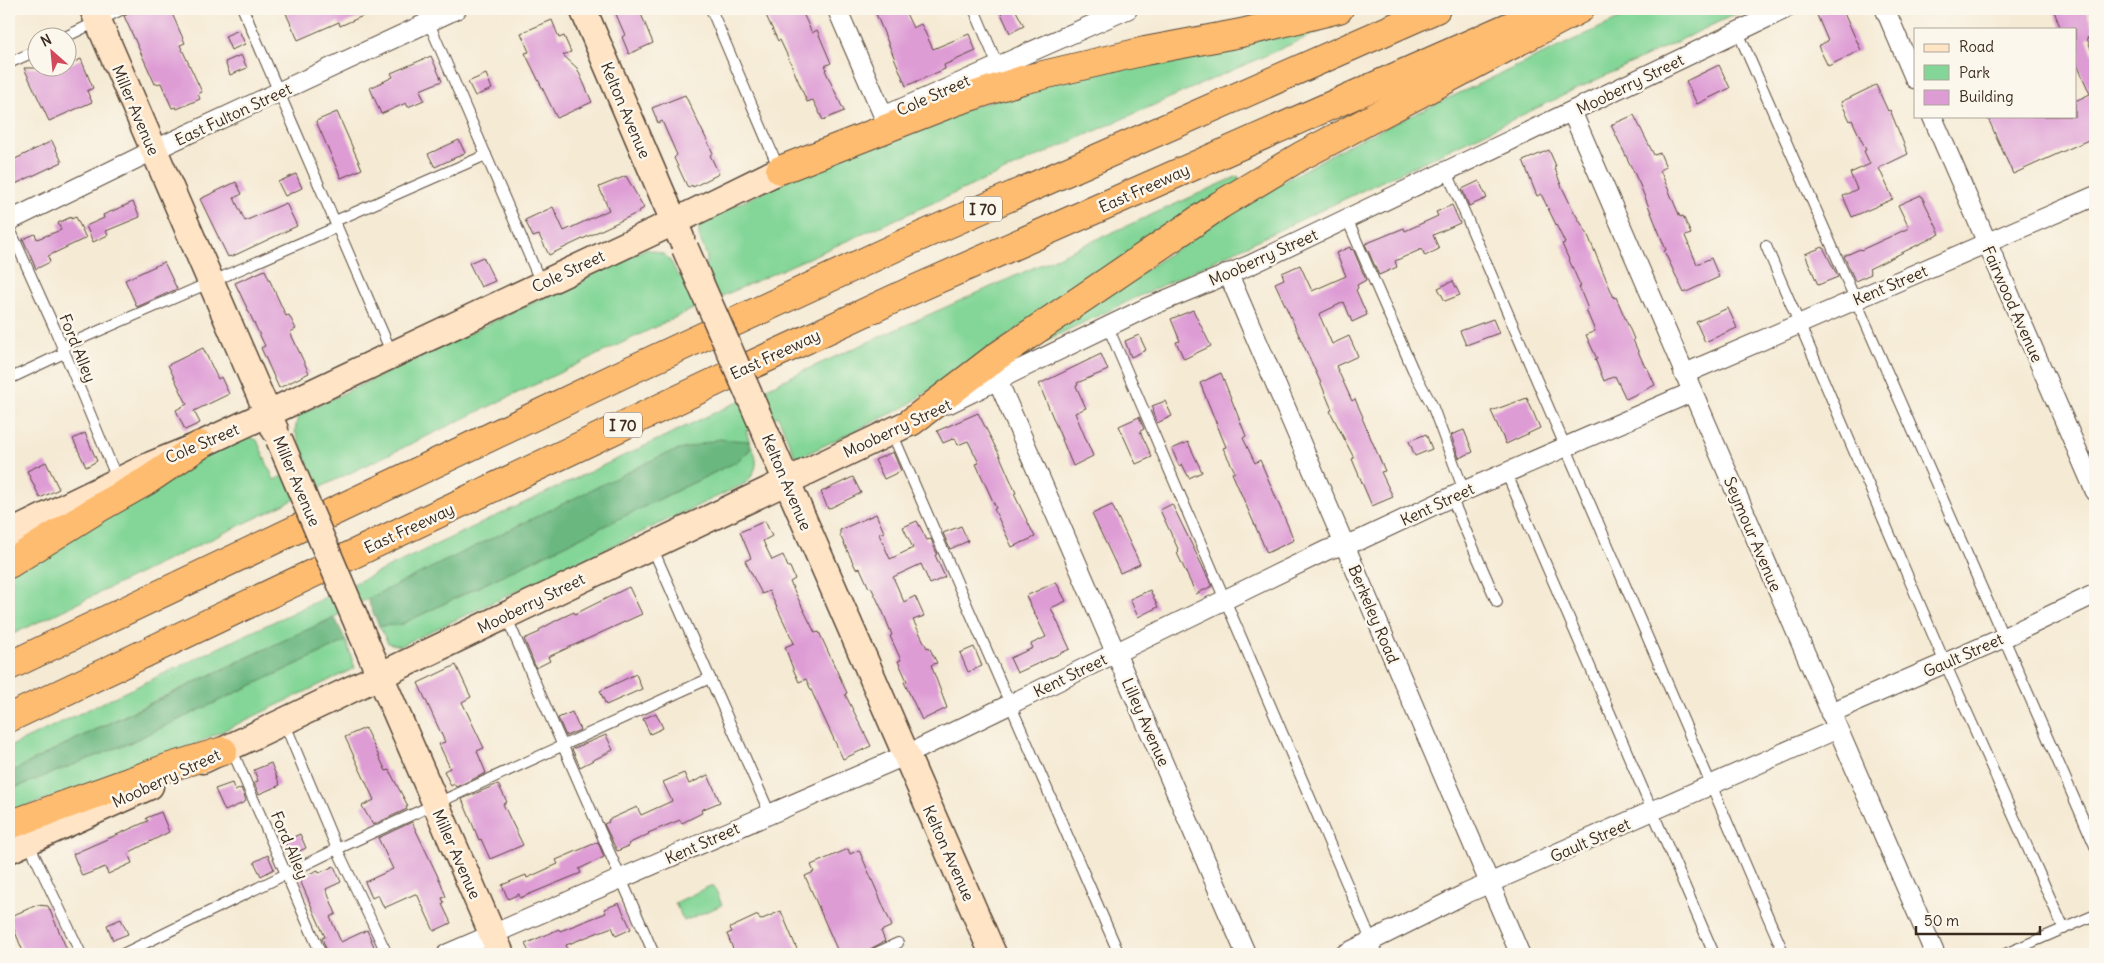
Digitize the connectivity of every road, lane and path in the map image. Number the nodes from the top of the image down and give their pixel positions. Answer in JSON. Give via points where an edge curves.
{"nodes":[{"id":1,"x":123,"y":9,"type":"edge"},
{"id":2,"x":243,"y":9,"type":"edge"},
{"id":3,"x":458,"y":9,"type":"edge"},
{"id":4,"x":583,"y":9,"type":"edge"},
{"id":5,"x":711,"y":9,"type":"edge"},
{"id":6,"x":837,"y":9,"type":"edge"},
{"id":7,"x":974,"y":9,"type":"edge"},
{"id":8,"x":1339,"y":9,"type":"edge"},
{"id":9,"x":1436,"y":9,"type":"edge"},
{"id":10,"x":1549,"y":9,"type":"edge"},
{"id":11,"x":1580,"y":9,"type":"edge"},
{"id":12,"x":1785,"y":9,"type":"edge"},
{"id":13,"x":1885,"y":9,"type":"edge"},
{"id":14,"x":1118,"y":11,"type":"edge"},
{"id":15,"x":95,"y":15,"type":"edge"},
{"id":16,"x":426,"y":15,"type":"edge"},
{"id":17,"x":77,"y":28,"type":"edge"},
{"id":18,"x":1738,"y":32,"type":"junction"},
{"id":19,"x":28,"y":54,"type":"edge"},
{"id":20,"x":9,"y":63,"type":"edge"},
{"id":21,"x":998,"y":66,"type":"junction"},
{"id":22,"x":1914,"y":76,"type":"edge"},
{"id":23,"x":279,"y":93,"type":"junction"},
{"id":24,"x":1572,"y":112,"type":"junction"},
{"id":25,"x":884,"y":117,"type":"junction"},
{"id":26,"x":1933,"y":118,"type":"edge"},
{"id":27,"x":154,"y":150,"type":"junction"},
{"id":28,"x":486,"y":155,"type":"junction"},
{"id":29,"x":780,"y":170,"type":"junction"},
{"id":30,"x":1447,"y":172,"type":"junction"},
{"id":31,"x":2095,"y":196,"type":"edge"},
{"id":32,"x":1347,"y":219,"type":"junction"},
{"id":33,"x":9,"y":221,"type":"edge"},
{"id":34,"x":674,"y":222,"type":"junction"},
{"id":35,"x":336,"y":224,"type":"junction"},
{"id":36,"x":9,"y":227,"type":"edge"},
{"id":37,"x":1987,"y":243,"type":"junction"},
{"id":38,"x":1766,"y":246,"type":"dead end"},
{"id":39,"x":1228,"y":273,"type":"junction"},
{"id":40,"x":211,"y":282,"type":"junction"},
{"id":41,"x":541,"y":283,"type":"junction"},
{"id":42,"x":1855,"y":300,"type":"junction"},
{"id":43,"x":1800,"y":324,"type":"junction"},
{"id":44,"x":1108,"y":326,"type":"junction"},
{"id":45,"x":63,"y":350,"type":"junction"},
{"id":46,"x":392,"y":354,"type":"junction"},
{"id":47,"x":1684,"y":374,"type":"junction"},
{"id":48,"x":9,"y":379,"type":"edge"},
{"id":49,"x":998,"y":380,"type":"junction"},
{"id":50,"x":1692,"y":392,"type":"junction"},
{"id":51,"x":268,"y":413,"type":"junction"},
{"id":52,"x":901,"y":426,"type":"junction"},
{"id":53,"x":200,"y":445,"type":"junction"},
{"id":54,"x":1565,"y":447,"type":"junction"},
{"id":55,"x":1506,"y":472,"type":"junction"},
{"id":56,"x":787,"y":480,"type":"junction"},
{"id":57,"x":118,"y":481,"type":"junction"},
{"id":58,"x":2095,"y":491,"type":"edge"},
{"id":59,"x":1457,"y":494,"type":"junction"},
{"id":60,"x":9,"y":534,"type":"edge"},
{"id":61,"x":651,"y":545,"type":"junction"},
{"id":62,"x":1344,"y":545,"type":"junction"},
{"id":63,"x":9,"y":564,"type":"edge"},
{"id":64,"x":2095,"y":594,"type":"edge"},
{"id":65,"x":1225,"y":600,"type":"junction"},
{"id":66,"x":1497,"y":602,"type":"dead end"},
{"id":67,"x":505,"y":615,"type":"junction"},
{"id":68,"x":2003,"y":638,"type":"junction"},
{"id":69,"x":1116,"y":653,"type":"junction"},
{"id":70,"x":1946,"y":663,"type":"junction"},
{"id":71,"x":9,"y":666,"type":"edge"},
{"id":72,"x":379,"y":676,"type":"junction"},
{"id":73,"x":710,"y":678,"type":"junction"},
{"id":74,"x":1010,"y":704,"type":"junction"},
{"id":75,"x":9,"y":718,"type":"edge"},
{"id":76,"x":1833,"y":721,"type":"junction"},
{"id":77,"x":284,"y":722,"type":"junction"},
{"id":78,"x":564,"y":746,"type":"junction"},
{"id":79,"x":227,"y":749,"type":"junction"},
{"id":80,"x":906,"y":755,"type":"junction"},
{"id":81,"x":1712,"y":784,"type":"junction"},
{"id":82,"x":435,"y":804,"type":"junction"},
{"id":83,"x":1652,"y":812,"type":"junction"},
{"id":84,"x":770,"y":814,"type":"junction"},
{"id":85,"x":15,"y":839,"type":"edge"},
{"id":86,"x":2095,"y":846,"type":"edge"},
{"id":87,"x":337,"y":849,"type":"junction"},
{"id":88,"x":286,"y":874,"type":"junction"},
{"id":89,"x":621,"y":879,"type":"junction"},
{"id":90,"x":1490,"y":883,"type":"junction"},
{"id":91,"x":2095,"y":915,"type":"edge"},
{"id":92,"x":2064,"y":928,"type":"junction"},
{"id":93,"x":496,"y":944,"type":"edge"},
{"id":94,"x":898,"y":944,"type":"dead end"},
{"id":95,"x":1374,"y":948,"type":"edge"},
{"id":96,"x":1932,"y":953,"type":"edge"},
{"id":97,"x":81,"y":954,"type":"edge"},
{"id":98,"x":124,"y":954,"type":"edge"},
{"id":99,"x":321,"y":954,"type":"edge"},
{"id":100,"x":386,"y":954,"type":"edge"},
{"id":101,"x":447,"y":954,"type":"edge"},
{"id":102,"x":654,"y":954,"type":"edge"},
{"id":103,"x":874,"y":954,"type":"edge"},
{"id":104,"x":993,"y":954,"type":"edge"},
{"id":105,"x":1119,"y":954,"type":"edge"},
{"id":106,"x":1246,"y":954,"type":"edge"},
{"id":107,"x":1345,"y":954,"type":"edge"},
{"id":108,"x":1520,"y":954,"type":"edge"},
{"id":109,"x":1714,"y":954,"type":"edge"},
{"id":110,"x":1784,"y":954,"type":"edge"},
{"id":111,"x":2005,"y":954,"type":"edge"}],
"edges":[{"from":1,"to":15,"type":"lane"},
{"from":2,"to":23,"type":"lane"},
{"from":3,"to":16,"type":"street","name":"East Fulton Street"},
{"from":4,"to":34,"type":"main road","name":"Kelton Avenue"},
{"from":5,"to":29,"type":"lane"},
{"from":6,"to":25,"type":"street"},
{"from":7,"to":21,"type":"lane"},
{"from":8,"to":29,"type":"highway","via":[[1022,80],[954,102]]},
{"from":9,"to":71,"type":"highway","number":"I 70","via":[[896,247]]},
{"from":10,"to":75,"type":"highway","name":"East Freeway","number":"I 70","via":[[911,291]]},
{"from":11,"to":52,"type":"highway","via":[[1301,156],[1220,205],[996,357]]},
{"from":12,"to":18,"type":"street","name":"Mooberry Street"},
{"from":13,"to":22,"type":"street"},
{"from":14,"to":21,"type":"street","name":"Cole Street"},
{"from":15,"to":17,"type":"lane"},
{"from":15,"to":27,"type":"main road","name":"Miller Avenue"},
{"from":16,"to":23,"type":"street","name":"East Fulton Street"},
{"from":16,"to":28,"type":"lane"},
{"from":18,"to":24,"type":"street","name":"Mooberry Street"},
{"from":18,"to":42,"type":"lane"},
{"from":19,"to":20,"type":"lane"},
{"from":21,"to":25,"type":"street","name":"Cole Street"},
{"from":23,"to":27,"type":"street","name":"East Fulton Street"},
{"from":23,"to":35,"type":"lane"},
{"from":24,"to":30,"type":"street","name":"Mooberry Street"},
{"from":24,"to":47,"type":"street","name":"Seymour Avenue"},
{"from":25,"to":29,"type":"street","name":"Cole Street"},
{"from":26,"to":37,"type":"street","name":"Fairwood Avenue"},
{"from":27,"to":33,"type":"street","name":"East Fulton Street"},
{"from":27,"to":40,"type":"main road","name":"Miller Avenue"},
{"from":28,"to":35,"type":"lane"},
{"from":28,"to":41,"type":"lane"},
{"from":29,"to":34,"type":"main road","name":"Cole Street"},
{"from":30,"to":32,"type":"street","name":"Mooberry Street"},
{"from":30,"to":54,"type":"lane"},
{"from":31,"to":37,"type":"street","name":"Kent Street"},
{"from":32,"to":39,"type":"street","name":"Mooberry Street"},
{"from":32,"to":59,"type":"lane","via":[[1413,370],[1432,405]]},
{"from":34,"to":41,"type":"main road","name":"Cole Street"},
{"from":34,"to":56,"type":"main road","name":"Kelton Avenue","bridge":true},
{"from":35,"to":40,"type":"lane"},
{"from":35,"to":46,"type":"lane"},
{"from":36,"to":45,"type":"lane","name":"Ford Alley"},
{"from":37,"to":42,"type":"street","name":"Kent Street"},
{"from":37,"to":58,"type":"street","name":"Fairwood Avenue"},
{"from":38,"to":43,"type":"lane"},
{"from":39,"to":44,"type":"street","name":"Mooberry Street"},
{"from":39,"to":62,"type":"street","name":"Berkeley Road"},
{"from":40,"to":45,"type":"lane"},
{"from":40,"to":51,"type":"main road","name":"Miller Avenue"},
{"from":41,"to":46,"type":"main road","name":"Cole Street"},
{"from":42,"to":43,"type":"street","name":"Kent Street"},
{"from":42,"to":68,"type":"lane"},
{"from":43,"to":47,"type":"street","name":"Kent Street"},
{"from":43,"to":70,"type":"lane"},
{"from":44,"to":49,"type":"street","name":"Mooberry Street"},
{"from":44,"to":65,"type":"lane"},
{"from":45,"to":48,"type":"lane"},
{"from":45,"to":57,"type":"lane","name":"Ford Alley"},
{"from":46,"to":51,"type":"main road","name":"Cole Street"},
{"from":47,"to":50,"type":"street","name":"Seymour Avenue"},
{"from":49,"to":52,"type":"street","name":"Mooberry Street"},
{"from":49,"to":69,"type":"street","name":"Lilley Avenue"},
{"from":50,"to":54,"type":"street","name":"Kent Street"},
{"from":50,"to":76,"type":"street","name":"Seymour Avenue"},
{"from":51,"to":53,"type":"main road","name":"Cole Street"},
{"from":51,"to":72,"type":"main road","name":"Miller Avenue","bridge":true},
{"from":52,"to":56,"type":"main road","name":"Mooberry Street"},
{"from":52,"to":74,"type":"lane"},
{"from":53,"to":57,"type":"main road","name":"Cole Street"},
{"from":53,"to":63,"type":"highway"},
{"from":54,"to":55,"type":"street","name":"Kent Street"},
{"from":54,"to":81,"type":"lane"},
{"from":55,"to":59,"type":"street","name":"Kent Street"},
{"from":55,"to":83,"type":"lane"},
{"from":56,"to":61,"type":"main road","name":"Mooberry Street"},
{"from":56,"to":80,"type":"main road","name":"Kelton Avenue"},
{"from":57,"to":60,"type":"main road","name":"Cole Street"},
{"from":59,"to":62,"type":"street","name":"Kent Street"},
{"from":59,"to":66,"type":"lane"},
{"from":61,"to":67,"type":"main road","name":"Mooberry Street"},
{"from":61,"to":73,"type":"lane"},
{"from":62,"to":65,"type":"street","name":"Kent Street","via":[[1327,550]]},
{"from":62,"to":90,"type":"street","name":"Berkeley Road"},
{"from":64,"to":68,"type":"street","name":"Gault Street"},
{"from":65,"to":69,"type":"street","name":"Kent Street"},
{"from":65,"to":95,"type":"lane"},
{"from":67,"to":72,"type":"main road","name":"Mooberry Street"},
{"from":67,"to":78,"type":"lane"},
{"from":68,"to":70,"type":"street","name":"Gault Street"},
{"from":68,"to":86,"type":"lane"},
{"from":69,"to":74,"type":"street","name":"Kent Street"},
{"from":69,"to":106,"type":"street","name":"Lilley Avenue"},
{"from":70,"to":76,"type":"street","name":"Gault Street"},
{"from":70,"to":92,"type":"lane"},
{"from":72,"to":77,"type":"main road","name":"Mooberry Street"},
{"from":72,"to":82,"type":"main road","name":"Miller Avenue"},
{"from":73,"to":78,"type":"lane"},
{"from":73,"to":84,"type":"lane"},
{"from":74,"to":80,"type":"street","name":"Kent Street"},
{"from":74,"to":105,"type":"lane"},
{"from":76,"to":81,"type":"street","name":"Gault Street"},
{"from":76,"to":96,"type":"street","name":"Seymour Avenue"},
{"from":77,"to":79,"type":"main road","name":"Mooberry Street"},
{"from":77,"to":87,"type":"lane"},
{"from":78,"to":82,"type":"lane"},
{"from":78,"to":89,"type":"lane"},
{"from":79,"to":85,"type":"highway","via":[[170,767]]},
{"from":79,"to":88,"type":"lane","name":"Ford Alley"},
{"from":80,"to":84,"type":"street","name":"Kent Street"},
{"from":80,"to":104,"type":"main road","name":"Kelton Avenue"},
{"from":81,"to":83,"type":"street","name":"Gault Street"},
{"from":81,"to":110,"type":"lane"},
{"from":82,"to":87,"type":"lane"},
{"from":82,"to":93,"type":"main road","name":"Miller Avenue"},
{"from":83,"to":90,"type":"street","name":"Gault Street"},
{"from":83,"to":109,"type":"lane"},
{"from":84,"to":89,"type":"street","name":"Kent Street"},
{"from":85,"to":97,"type":"lane"},
{"from":87,"to":88,"type":"lane"},
{"from":87,"to":100,"type":"lane"},
{"from":88,"to":98,"type":"lane"},
{"from":88,"to":99,"type":"lane","name":"Ford Alley"},
{"from":89,"to":93,"type":"street","name":"Kent Street"},
{"from":89,"to":102,"type":"lane"},
{"from":90,"to":95,"type":"street","name":"Gault Street"},
{"from":90,"to":108,"type":"street","name":"Berkeley Road"},
{"from":91,"to":92,"type":"lane"},
{"from":92,"to":111,"type":"lane"},
{"from":93,"to":101,"type":"street","name":"Kent Street"},
{"from":94,"to":103,"type":"lane"},
{"from":95,"to":107,"type":"street","name":"Gault Street"}]}
